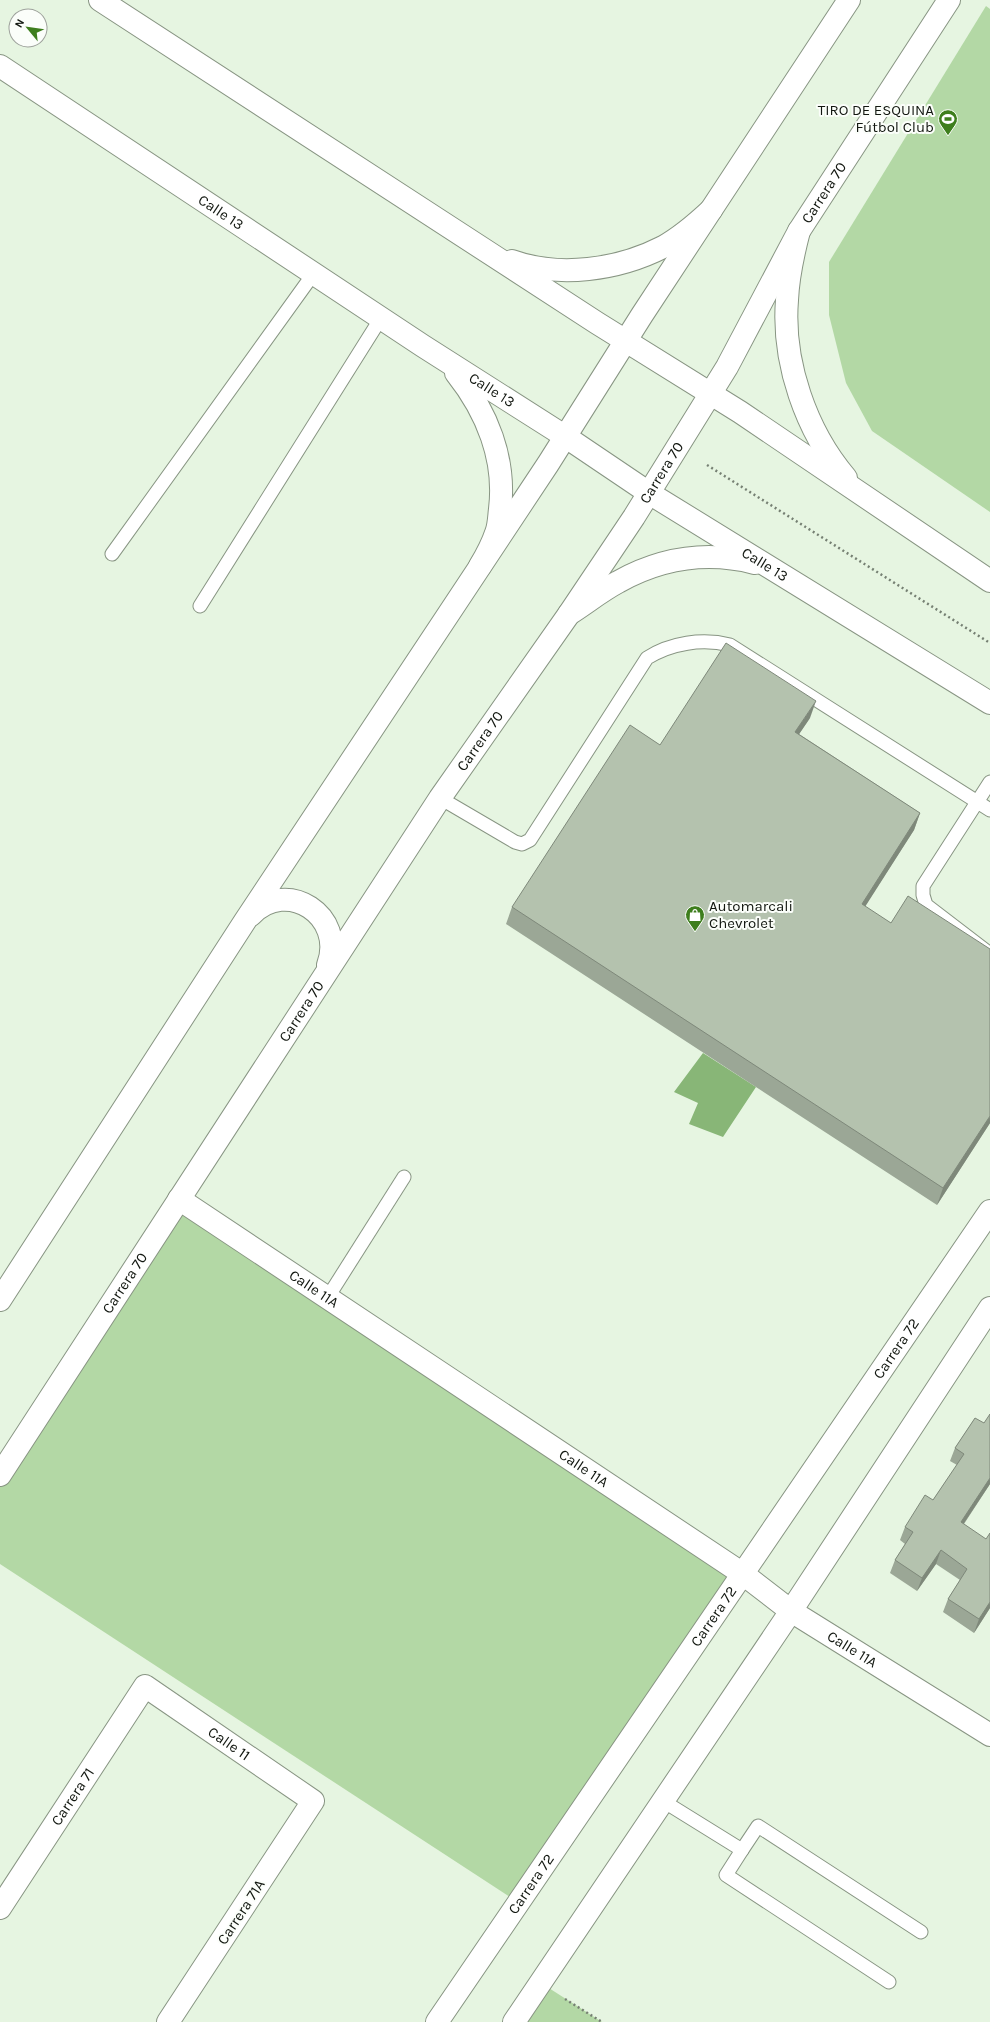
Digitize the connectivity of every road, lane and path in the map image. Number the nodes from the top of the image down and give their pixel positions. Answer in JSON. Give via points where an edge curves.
{"nodes":[{"id":1,"x":100,"y":0,"type":"edge"},
{"id":2,"x":849,"y":0,"type":"edge"},
{"id":3,"x":949,"y":0,"type":"edge"},
{"id":4,"x":0,"y":66,"type":"edge"},
{"id":5,"x":711,"y":210,"type":"junction"},
{"id":6,"x":799,"y":231,"type":"junction"},
{"id":7,"x":488,"y":252,"type":"junction"},
{"id":8,"x":314,"y":273,"type":"junction"},
{"id":9,"x":381,"y":318,"type":"junction"},
{"id":10,"x":626,"y":341,"type":"junction"},
{"id":11,"x":423,"y":346,"type":"junction"},
{"id":12,"x":711,"y":394,"type":"junction"},
{"id":13,"x":566,"y":437,"type":"junction"},
{"id":14,"x":707,"y":465,"type":"dead end"},
{"id":15,"x":649,"y":493,"type":"junction"},
{"id":16,"x":860,"y":495,"type":"junction"},
{"id":17,"x":112,"y":554,"type":"dead end"},
{"id":18,"x":480,"y":566,"type":"junction"},
{"id":19,"x":769,"y":567,"type":"junction"},
{"id":20,"x":990,"y":581,"type":"edge"},
{"id":21,"x":200,"y":606,"type":"dead end"},
{"id":22,"x":569,"y":614,"type":"junction"},
{"id":23,"x":990,"y":643,"type":"edge"},
{"id":24,"x":990,"y":703,"type":"edge"},
{"id":25,"x":990,"y":782,"type":"edge"},
{"id":26,"x":440,"y":798,"type":"junction"},
{"id":27,"x":977,"y":802,"type":"junction"},
{"id":28,"x":990,"y":810,"type":"edge"},
{"id":29,"x":245,"y":921,"type":"junction"},
{"id":30,"x":990,"y":954,"type":"edge"},
{"id":31,"x":326,"y":971,"type":"junction"},
{"id":32,"x":404,"y":1177,"type":"dead end"},
{"id":33,"x":179,"y":1199,"type":"junction"},
{"id":34,"x":990,"y":1211,"type":"edge"},
{"id":35,"x":328,"y":1297,"type":"junction"},
{"id":36,"x":0,"y":1300,"type":"edge"},
{"id":37,"x":990,"y":1308,"type":"edge"},
{"id":38,"x":0,"y":1475,"type":"edge"},
{"id":39,"x":743,"y":1574,"type":"junction"},
{"id":40,"x":791,"y":1612,"type":"junction"},
{"id":41,"x":145,"y":1686,"type":"joint"},
{"id":42,"x":990,"y":1735,"type":"edge"},
{"id":43,"x":313,"y":1801,"type":"joint"},
{"id":44,"x":663,"y":1801,"type":"junction"},
{"id":45,"x":742,"y":1850,"type":"junction"},
{"id":46,"x":0,"y":1908,"type":"edge"},
{"id":47,"x":920,"y":1932,"type":"dead end"},
{"id":48,"x":889,"y":1982,"type":"dead end"},
{"id":49,"x":541,"y":1983,"type":"junction"},
{"id":50,"x":168,"y":2022,"type":"edge"},
{"id":51,"x":437,"y":2022,"type":"edge"},
{"id":52,"x":514,"y":2022,"type":"edge"},
{"id":53,"x":602,"y":2022,"type":"edge"}],
"edges":[{"from":1,"to":7,"type":"street"},
{"from":2,"to":5,"type":"street"},
{"from":3,"to":6,"type":"street","name":"Carrera 70"},
{"from":4,"to":8,"type":"street","name":"Calle 13"},
{"from":5,"to":7,"type":"street","via":[[689,230],[663,247],[635,259],[606,266],[576,270],[546,268],[516,262]]},
{"from":5,"to":10,"type":"street"},
{"from":6,"to":12,"type":"street","name":"Carrera 70"},
{"from":6,"to":16,"type":"street","via":[[790,266],[786,302],[794,372],[804,406],[819,438],[838,468]]},
{"from":7,"to":10,"type":"street"},
{"from":8,"to":9,"type":"street","name":"Calle 13"},
{"from":8,"to":17,"type":"lane"},
{"from":9,"to":11,"type":"street","name":"Calle 13"},
{"from":9,"to":21,"type":"lane"},
{"from":10,"to":12,"type":"street"},
{"from":10,"to":13,"type":"street"},
{"from":11,"to":13,"type":"street","name":"Calle 13"},
{"from":11,"to":18,"type":"street","via":[[450,366],[472,392],[488,423],[498,454],[502,494],[497,532]]},
{"from":12,"to":15,"type":"street","name":"Carrera 70"},
{"from":12,"to":16,"type":"street"},
{"from":13,"to":15,"type":"street","name":"Calle 13"},
{"from":13,"to":18,"type":"street"},
{"from":14,"to":23,"type":"path"},
{"from":15,"to":19,"type":"street","name":"Calle 13"},
{"from":15,"to":22,"type":"street","name":"Carrera 70"},
{"from":16,"to":20,"type":"street"},
{"from":18,"to":29,"type":"street"},
{"from":19,"to":22,"type":"street","via":[[719,557],[668,561],[617,582]]},
{"from":19,"to":24,"type":"street","name":"Calle 13"},
{"from":22,"to":26,"type":"street","name":"Carrera 70"},
{"from":25,"to":27,"type":"lane"},
{"from":26,"to":27,"type":"lane","via":[[515,842],[522,844],[530,840],[647,658],[673,645],[717,641],[730,644]]},
{"from":26,"to":31,"type":"street","name":"Carrera 70"},
{"from":27,"to":28,"type":"lane"},
{"from":27,"to":30,"type":"lane","via":[[923,886],[923,895],[926,905]]},
{"from":29,"to":31,"type":"street","via":[[257,908],[274,901],[293,900],[310,906],[323,919],[332,936],[332,954]]},
{"from":29,"to":36,"type":"street"},
{"from":31,"to":33,"type":"street","name":"Carrera 70"},
{"from":32,"to":35,"type":"lane"},
{"from":33,"to":35,"type":"street","name":"Calle 11A"},
{"from":33,"to":38,"type":"street","name":"Carrera 70"},
{"from":34,"to":39,"type":"street","name":"Carrera 72"},
{"from":35,"to":39,"type":"street","name":"Calle 11A"},
{"from":37,"to":40,"type":"street"},
{"from":39,"to":40,"type":"street","name":"Calle 11A"},
{"from":39,"to":51,"type":"street","name":"Carrera 72"},
{"from":40,"to":42,"type":"street","name":"Calle 11A"},
{"from":40,"to":44,"type":"street"},
{"from":41,"to":43,"type":"street","name":"Calle 11"},
{"from":41,"to":46,"type":"street","name":"Carrera 71"},
{"from":43,"to":50,"type":"street","name":"Carrera 71A"},
{"from":44,"to":45,"type":"lane"},
{"from":44,"to":49,"type":"street"},
{"from":45,"to":47,"type":"lane","via":[[758,1826]]},
{"from":45,"to":48,"type":"lane","via":[[726,1875]]},
{"from":49,"to":52,"type":"street"},
{"from":49,"to":53,"type":"path"}]}
